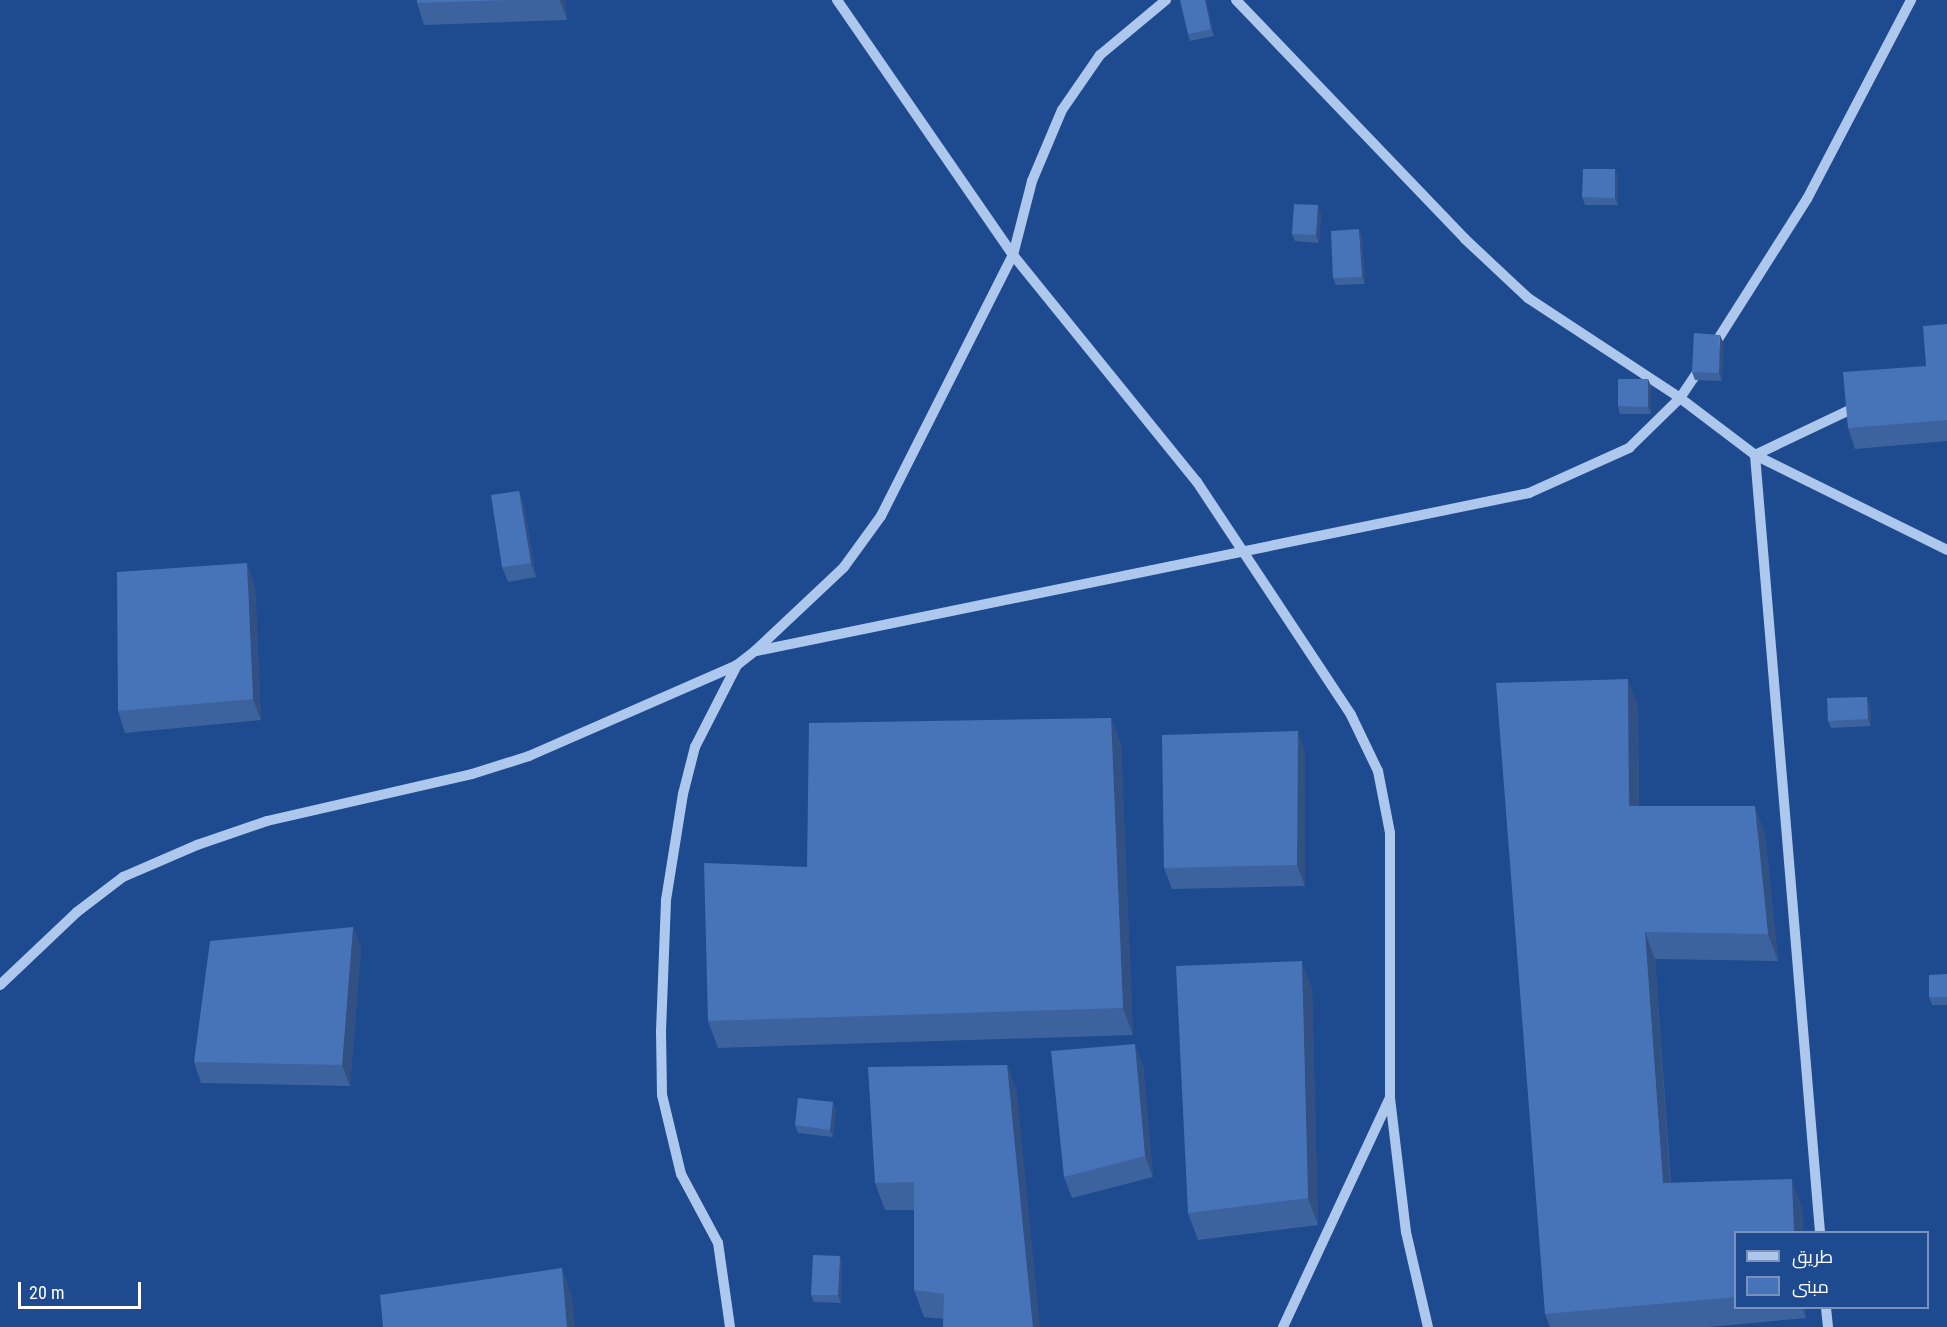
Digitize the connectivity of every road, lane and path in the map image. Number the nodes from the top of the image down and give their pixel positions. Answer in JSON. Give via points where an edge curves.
{"nodes":[{"id":1,"x":837,"y":0,"type":"edge"},
{"id":2,"x":1166,"y":0,"type":"edge"},
{"id":3,"x":1236,"y":0,"type":"edge"},
{"id":4,"x":1911,"y":0,"type":"edge"},
{"id":5,"x":1013,"y":255,"type":"junction"},
{"id":6,"x":1680,"y":398,"type":"junction"},
{"id":7,"x":1872,"y":399,"type":"edge"},
{"id":8,"x":1755,"y":455,"type":"junction"},
{"id":9,"x":1947,"y":549,"type":"edge"},
{"id":10,"x":1244,"y":552,"type":"junction"},
{"id":11,"x":755,"y":651,"type":"junction"},
{"id":12,"x":737,"y":665,"type":"junction"},
{"id":13,"x":0,"y":985,"type":"edge"},
{"id":14,"x":1390,"y":1098,"type":"junction"},
{"id":15,"x":1820,"y":1231,"type":"edge"},
{"id":16,"x":1826,"y":1309,"type":"edge"},
{"id":17,"x":730,"y":1327,"type":"edge"},
{"id":18,"x":1282,"y":1327,"type":"edge"},
{"id":19,"x":1428,"y":1327,"type":"edge"},
{"id":20,"x":1828,"y":1327,"type":"edge"}],
"edges":[{"from":1,"to":5,"type":"street"},
{"from":2,"to":5,"type":"street","via":[[1100,56],[1062,110],[1032,181]]},
{"from":3,"to":6,"type":"street","via":[[1465,239],[1528,298]]},
{"from":4,"to":6,"type":"street","via":[[1808,199]]},
{"from":5,"to":10,"type":"street","via":[[1197,482]]},
{"from":5,"to":11,"type":"street","via":[[881,516],[844,567]]},
{"from":6,"to":8,"type":"street"},
{"from":6,"to":10,"type":"street","via":[[1629,448],[1529,493]]},
{"from":7,"to":8,"type":"street"},
{"from":8,"to":9,"type":"street"},
{"from":8,"to":15,"type":"street"},
{"from":10,"to":11,"type":"street"},
{"from":10,"to":14,"type":"street","via":[[1351,715],[1378,771],[1390,833]]},
{"from":11,"to":12,"type":"street"},
{"from":12,"to":13,"type":"street","via":[[529,756],[472,774],[267,821],[197,845],[123,877],[77,912]]},
{"from":12,"to":17,"type":"street","via":[[695,747],[682,794],[666,900],[661,1031],[662,1095],[681,1174],[718,1243]]},
{"from":14,"to":18,"type":"street"},
{"from":14,"to":19,"type":"street","via":[[1406,1232]]},
{"from":16,"to":20,"type":"street"}]}
